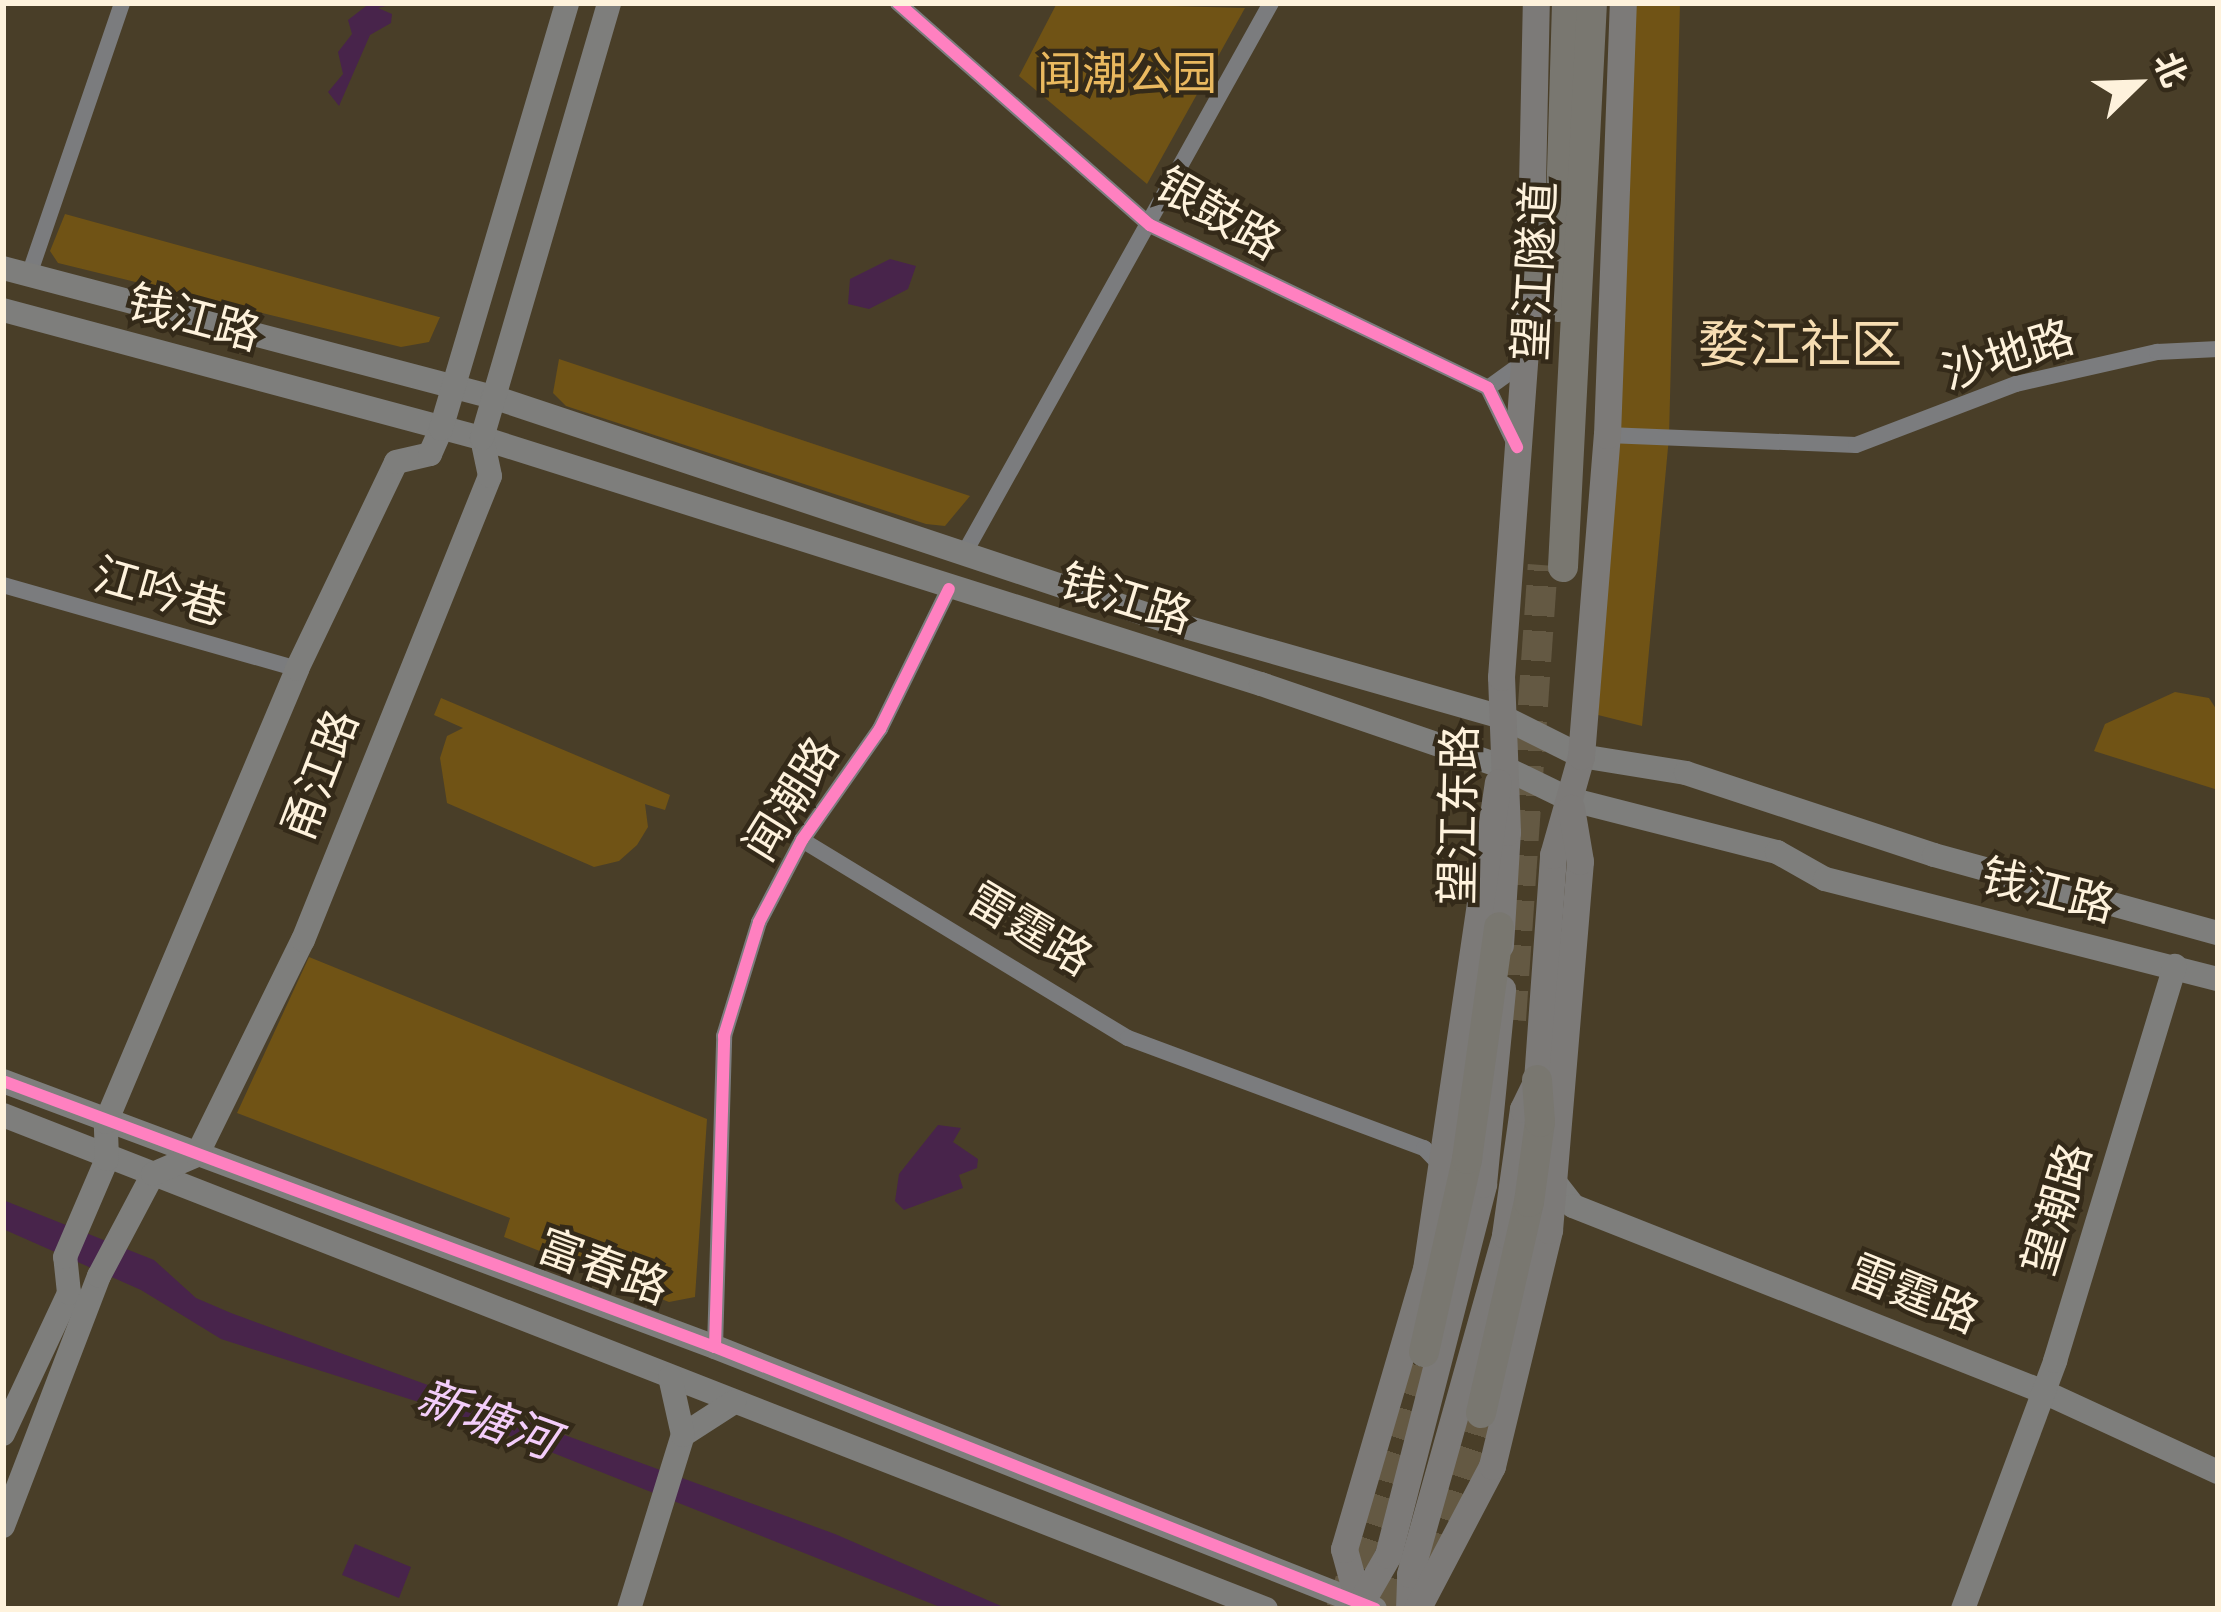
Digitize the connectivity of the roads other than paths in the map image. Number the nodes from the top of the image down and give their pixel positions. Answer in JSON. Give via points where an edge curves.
{"nodes":[{"id":1,"x":122,"y":3,"type":"edge"},
{"id":2,"x":567,"y":3,"type":"edge"},
{"id":3,"x":609,"y":3,"type":"edge"},
{"id":4,"x":1270,"y":3,"type":"edge"},
{"id":5,"x":1536,"y":3,"type":"edge"},
{"id":6,"x":1567,"y":3,"type":"edge"},
{"id":7,"x":1592,"y":3,"type":"edge"},
{"id":8,"x":1623,"y":3,"type":"edge"},
{"id":9,"x":908,"y":6,"type":"edge"},
{"id":10,"x":1571,"y":132,"type":"junction"},
{"id":11,"x":1150,"y":225,"type":"junction"},
{"id":12,"x":3,"y":268,"type":"edge"},
{"id":13,"x":28,"y":275,"type":"junction"},
{"id":14,"x":1530,"y":281,"type":"junction"},
{"id":15,"x":4,"y":315,"type":"edge"},
{"id":16,"x":2218,"y":349,"type":"edge"},
{"id":17,"x":1523,"y":362,"type":"junction"},
{"id":18,"x":452,"y":387,"type":"junction"},
{"id":19,"x":1488,"y":388,"type":"junction"},
{"id":20,"x":494,"y":397,"type":"junction"},
{"id":21,"x":442,"y":429,"type":"junction"},
{"id":22,"x":1607,"y":435,"type":"junction"},
{"id":23,"x":482,"y":438,"type":"junction"},
{"id":24,"x":1517,"y":447,"type":"junction"},
{"id":25,"x":965,"y":552,"type":"junction"},
{"id":26,"x":1553,"y":566,"type":"tunnel mouth"},
{"id":27,"x":3,"y":585,"type":"edge"},
{"id":28,"x":949,"y":589,"type":"junction"},
{"id":29,"x":297,"y":669,"type":"junction"},
{"id":30,"x":1505,"y":718,"type":"junction"},
{"id":31,"x":1580,"y":756,"type":"junction"},
{"id":32,"x":1503,"y":766,"type":"junction"},
{"id":33,"x":1569,"y":799,"type":"junction"},
{"id":34,"x":802,"y":840,"type":"junction"},
{"id":35,"x":1499,"y":927,"type":"junction"},
{"id":36,"x":2218,"y":933,"type":"edge"},
{"id":37,"x":2174,"y":967,"type":"junction"},
{"id":38,"x":2218,"y":979,"type":"edge"},
{"id":39,"x":1537,"y":1080,"type":"junction"},
{"id":40,"x":3,"y":1081,"type":"edge"},
{"id":41,"x":3,"y":1115,"type":"edge"},
{"id":42,"x":106,"y":1122,"type":"junction"},
{"id":43,"x":1450,"y":1135,"type":"junction"},
{"id":44,"x":1424,"y":1148,"type":"junction"},
{"id":45,"x":196,"y":1155,"type":"junction"},
{"id":46,"x":107,"y":1159,"type":"junction"},
{"id":47,"x":1444,"y":1169,"type":"junction"},
{"id":48,"x":153,"y":1174,"type":"junction"},
{"id":49,"x":1552,"y":1180,"type":"junction"},
{"id":50,"x":1573,"y":1206,"type":"junction"},
{"id":51,"x":1549,"y":1230,"type":"junction"},
{"id":52,"x":715,"y":1347,"type":"junction"},
{"id":53,"x":1424,"y":1352,"type":"tunnel mouth"},
{"id":54,"x":670,"y":1376,"type":"junction"},
{"id":55,"x":2044,"y":1392,"type":"junction"},
{"id":56,"x":734,"y":1402,"type":"junction"},
{"id":57,"x":1481,"y":1413,"type":"tunnel mouth"},
{"id":58,"x":3,"y":1434,"type":"edge"},
{"id":59,"x":683,"y":1435,"type":"junction"},
{"id":60,"x":2218,"y":1472,"type":"edge"},
{"id":61,"x":3,"y":1526,"type":"edge"},
{"id":62,"x":1363,"y":1607,"type":"edge"},
{"id":63,"x":629,"y":1609,"type":"edge"},
{"id":64,"x":1266,"y":1609,"type":"edge"},
{"id":65,"x":1413,"y":1609,"type":"edge"},
{"id":66,"x":1963,"y":1609,"type":"edge"}],
"edges":[{"from":1,"to":13,"type":"street"},
{"from":2,"to":18,"type":"main road"},
{"from":3,"to":20,"type":"main road","name":"甬江路"},
{"from":4,"to":11,"type":"street"},
{"from":5,"to":14,"type":"main road","name":"望江东路"},
{"from":6,"to":10,"type":"highway"},
{"from":7,"to":10,"type":"highway"},
{"from":8,"to":22,"type":"main road","name":"望江东路"},
{"from":9,"to":11,"type":"street","name":"银鼓路"},
{"from":10,"to":14,"type":"highway"},
{"from":10,"to":26,"type":"highway","name":"望江隧道"},
{"from":11,"to":19,"type":"street","name":"银鼓路"},
{"from":11,"to":25,"type":"street"},
{"from":12,"to":13,"type":"main road","name":"钱江路"},
{"from":13,"to":18,"type":"main road","name":"钱江路"},
{"from":14,"to":17,"type":"main road","name":"望江东路"},
{"from":15,"to":21,"type":"main road","name":"钱江路"},
{"from":16,"to":22,"type":"street","name":"沙地路","via":[[2157,352],[2016,384],[1856,445]]},
{"from":17,"to":19,"type":"street"},
{"from":17,"to":24,"type":"main road","name":"望江东路"},
{"from":18,"to":20,"type":"main road","name":"钱江路"},
{"from":18,"to":21,"type":"main road"},
{"from":19,"to":24,"type":"street"},
{"from":20,"to":23,"type":"main road","name":"甬江路"},
{"from":20,"to":25,"type":"main road","name":"钱江路"},
{"from":21,"to":23,"type":"main road","name":"钱江路"},
{"from":21,"to":29,"type":"main road","name":"甬江路","via":[[430,454],[396,462]]},
{"from":22,"to":31,"type":"main road","name":"望江东路"},
{"from":23,"to":28,"type":"main road","name":"钱江路"},
{"from":23,"to":45,"type":"main road","name":"甬江路","via":[[490,476],[303,940]]},
{"from":24,"to":30,"type":"main road","name":"望江东路"},
{"from":25,"to":30,"type":"main road","name":"钱江路","via":[[1182,626]]},
{"from":27,"to":29,"type":"street","name":"江吟巷"},
{"from":28,"to":32,"type":"main road","name":"钱江路"},
{"from":28,"to":34,"type":"street","name":"闻潮路","via":[[880,729]]},
{"from":29,"to":42,"type":"main road","name":"甬江路"},
{"from":30,"to":31,"type":"main road","name":"钱江路"},
{"from":30,"to":32,"type":"main road","name":"望江东路"},
{"from":31,"to":33,"type":"main road","name":"望江东路"},
{"from":31,"to":36,"type":"main road","name":"钱江路","via":[[1686,773],[1890,842]]},
{"from":32,"to":33,"type":"main road","name":"钱江路"},
{"from":32,"to":35,"type":"main road","name":"望江东路"},
{"from":32,"to":43,"type":"main road","via":[[1487,817]]},
{"from":33,"to":37,"type":"main road","name":"钱江路","via":[[1777,851],[1825,879]]},
{"from":33,"to":39,"type":"main road","name":"望江东路","via":[[1553,855]]},
{"from":33,"to":49,"type":"main road","via":[[1580,861]]},
{"from":34,"to":44,"type":"street","name":"雷霆路","via":[[1128,1038]]},
{"from":34,"to":52,"type":"street","name":"闻潮路","via":[[759,922],[724,1036]]},
{"from":35,"to":53,"type":"highway","via":[[1467,1159]]},
{"from":35,"to":62,"type":"main road","name":"望江东路","via":[[1502,1006],[1483,1184],[1388,1555]]},
{"from":37,"to":38,"type":"main road","name":"钱江路"},
{"from":37,"to":55,"type":"main road","name":"望潮路"},
{"from":39,"to":57,"type":"highway","via":[[1540,1122],[1528,1202]]},
{"from":39,"to":65,"type":"main road","name":"望江东路","via":[[1523,1109],[1505,1235],[1410,1574]]},
{"from":40,"to":42,"type":"main road","name":"富春路"},
{"from":41,"to":46,"type":"main road","name":"富春路"},
{"from":42,"to":45,"type":"main road","name":"富春路"},
{"from":42,"to":46,"type":"main road","name":"甬江路"},
{"from":43,"to":44,"type":"street"},
{"from":43,"to":47,"type":"main road"},
{"from":44,"to":47,"type":"street","name":"雷霆路"},
{"from":45,"to":48,"type":"main road"},
{"from":45,"to":52,"type":"main road","name":"富春路"},
{"from":46,"to":48,"type":"main road","name":"富春路"},
{"from":46,"to":58,"type":"main road","name":"甬江路","via":[[64,1257],[69,1293]]},
{"from":47,"to":62,"type":"main road","via":[[1407,1346],[1344,1549]]},
{"from":48,"to":54,"type":"main road","name":"富春路"},
{"from":48,"to":61,"type":"main road","via":[[99,1276]]},
{"from":49,"to":50,"type":"main road","name":"雷霆路"},
{"from":49,"to":51,"type":"main road"},
{"from":50,"to":51,"type":"main road"},
{"from":50,"to":55,"type":"main road","name":"雷霆路"},
{"from":51,"to":65,"type":"main road","via":[[1492,1466]]},
{"from":52,"to":62,"type":"main road","name":"富春路"},
{"from":54,"to":56,"type":"main road","name":"富春路"},
{"from":54,"to":59,"type":"main road"},
{"from":55,"to":60,"type":"main road","name":"雷霆路"},
{"from":55,"to":66,"type":"main road","name":"望潮路"},
{"from":56,"to":59,"type":"main road"},
{"from":56,"to":64,"type":"main road","name":"富春路"},
{"from":59,"to":63,"type":"main road"}]}
